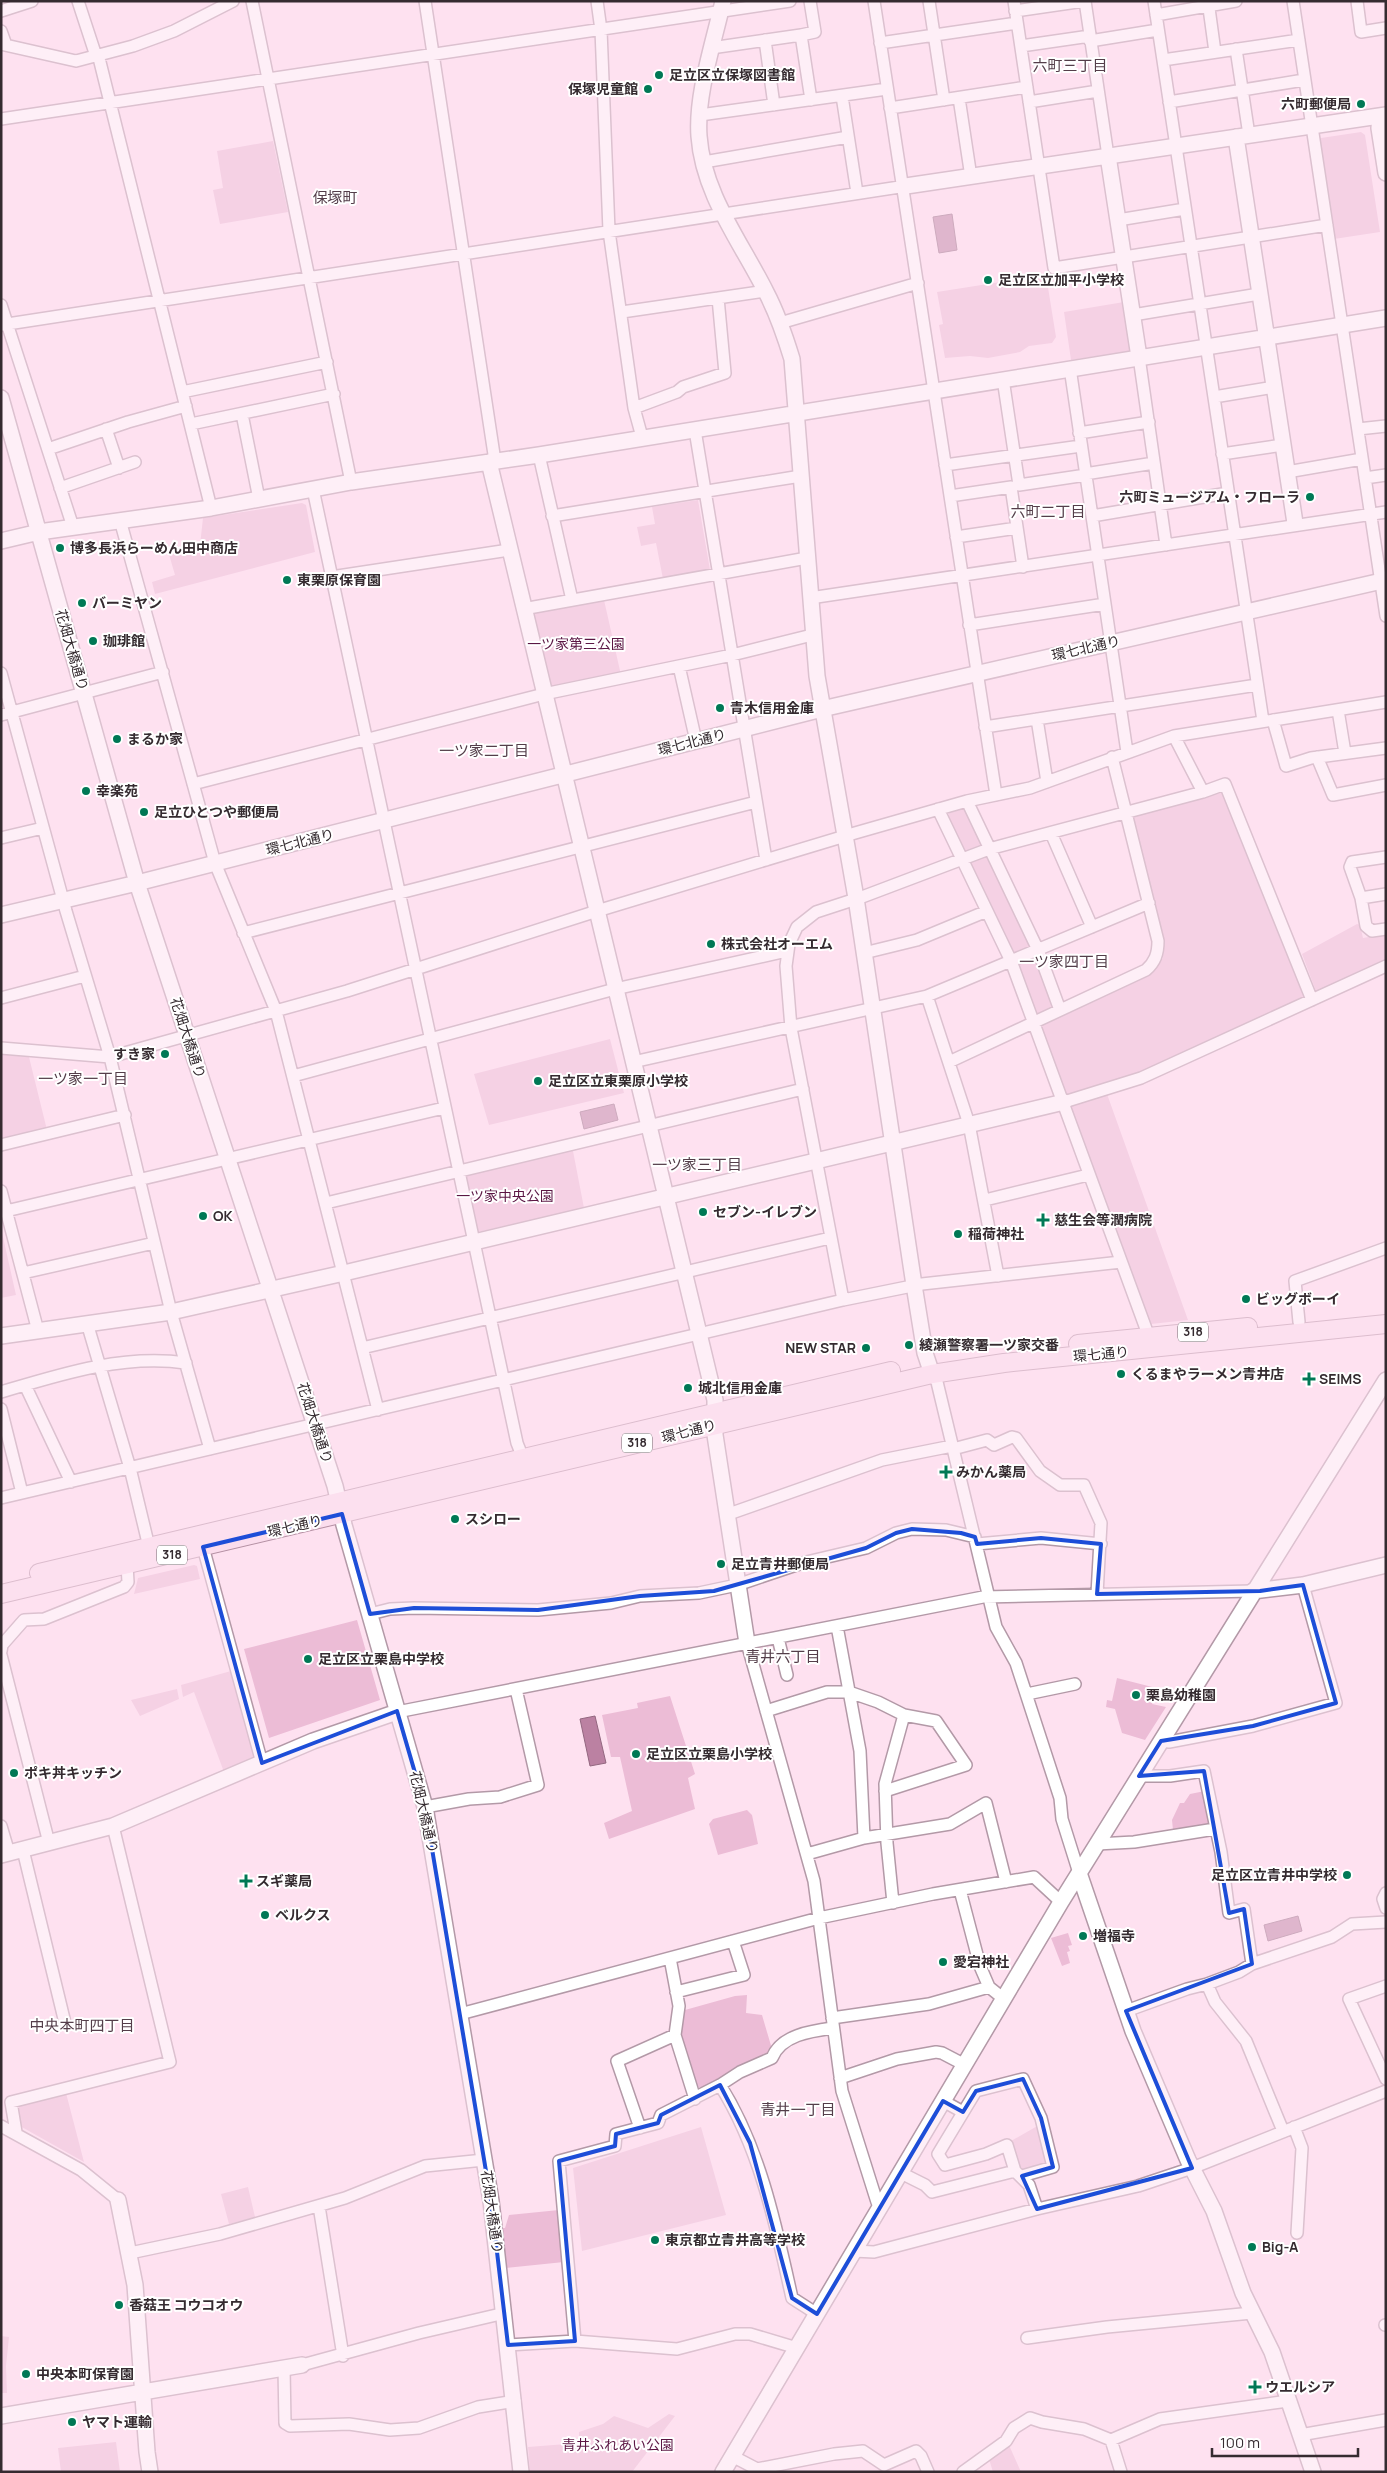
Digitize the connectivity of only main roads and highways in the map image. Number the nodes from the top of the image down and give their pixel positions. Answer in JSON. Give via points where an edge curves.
{"nodes":[{"id":1,"x":1386,"y":1313,"type":"edge"},
{"id":2,"x":1386,"y":1324,"type":"edge"},
{"id":3,"x":930,"y":1369,"type":"junction"},
{"id":4,"x":715,"y":1418,"type":"junction"},
{"id":5,"x":341,"y":1508,"type":"junction"},
{"id":6,"x":1,"y":1582,"type":"edge"},
{"id":7,"x":1,"y":1594,"type":"edge"}],
"edges":[{"from":1,"to":3,"type":"main road","name":"環七通り","number":"318","via":[[1000,1352]]},
{"from":2,"to":3,"type":"main road","name":"環七通り","number":"318"},
{"from":3,"to":4,"type":"main road","name":"環七通り","number":"318"},
{"from":4,"to":5,"type":"main road","name":"環七通り","number":"318"},
{"from":4,"to":5,"type":"main road","name":"環七通り","number":"318","via":[[523,1458]]},
{"from":5,"to":6,"type":"main road","name":"環七通り","number":"318","via":[[150,1547]]},
{"from":5,"to":7,"type":"main road","name":"環七通り","number":"318","via":[[203,1548]]}]}
